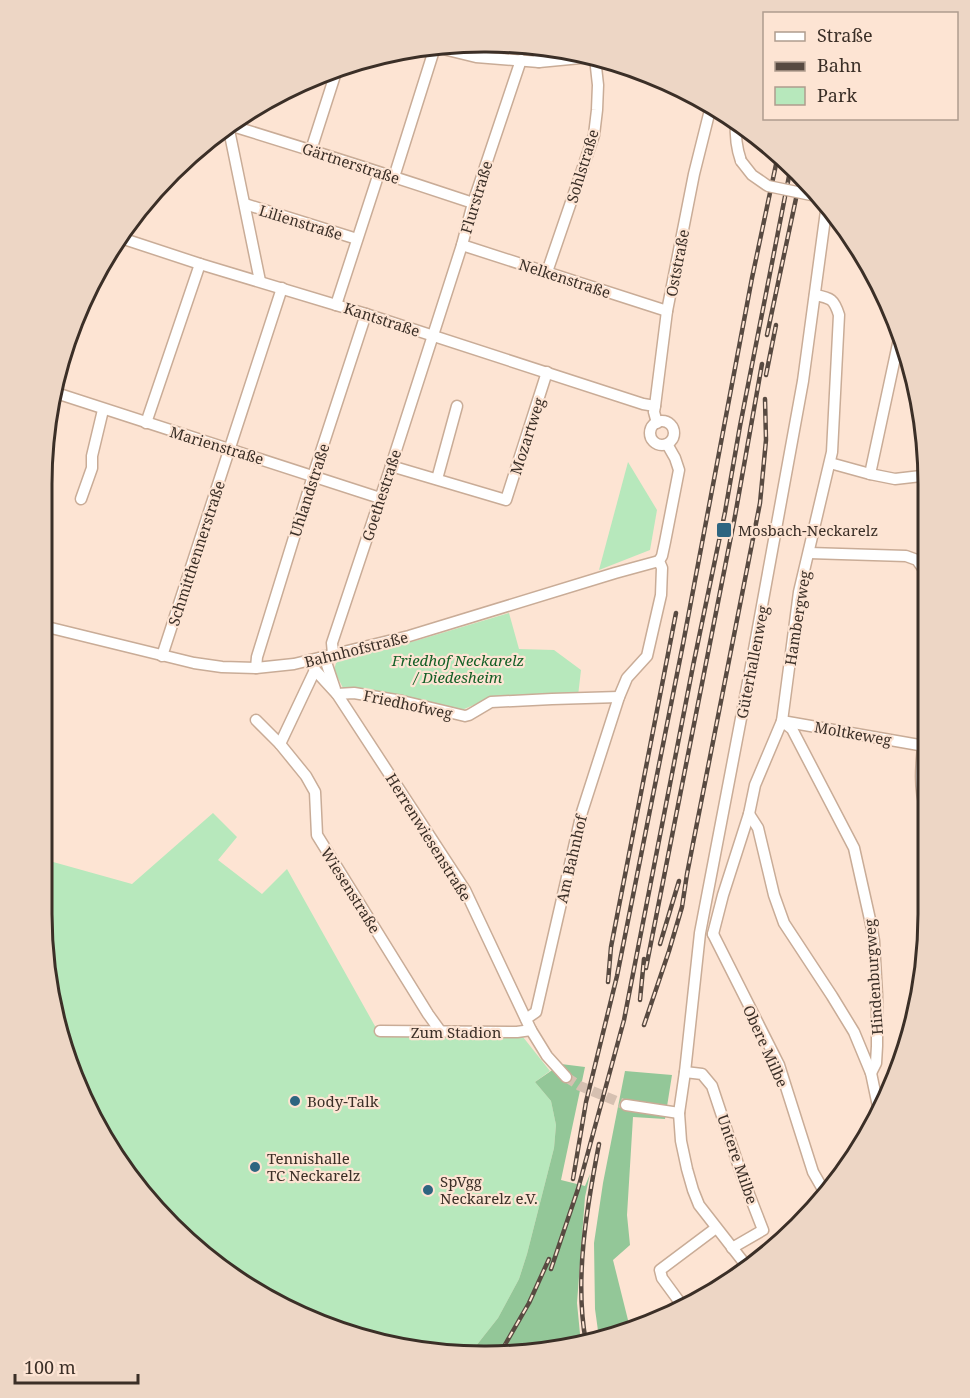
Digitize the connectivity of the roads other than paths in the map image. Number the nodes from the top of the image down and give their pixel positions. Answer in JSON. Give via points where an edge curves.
{"nodes":[{"id":1,"x":459,"y":53,"type":"edge"},
{"id":2,"x":432,"y":56,"type":"edge"},
{"id":3,"x":539,"y":56,"type":"edge"},
{"id":4,"x":521,"y":60,"type":"junction"},
{"id":5,"x":562,"y":60,"type":"edge"},
{"id":6,"x":539,"y":62,"type":"junction"},
{"id":7,"x":595,"y":67,"type":"edge"},
{"id":8,"x":334,"y":80,"type":"edge"},
{"id":9,"x":709,"y":115,"type":"edge"},
{"id":10,"x":240,"y":129,"type":"edge"},
{"id":11,"x":735,"y":132,"type":"edge"},
{"id":12,"x":230,"y":136,"type":"edge"},
{"id":13,"x":311,"y":150,"type":"junction"},
{"id":14,"x":379,"y":173,"type":"junction"},
{"id":15,"x":394,"y":177,"type":"junction"},
{"id":16,"x":804,"y":194,"type":"edge"},
{"id":17,"x":473,"y":203,"type":"junction"},
{"id":18,"x":245,"y":204,"type":"junction"},
{"id":19,"x":825,"y":219,"type":"edge"},
{"id":20,"x":357,"y":239,"type":"junction"},
{"id":21,"x":129,"y":240,"type":"edge"},
{"id":22,"x":462,"y":245,"type":"junction"},
{"id":23,"x":200,"y":264,"type":"junction"},
{"id":24,"x":548,"y":272,"type":"junction"},
{"id":25,"x":260,"y":281,"type":"junction"},
{"id":26,"x":282,"y":288,"type":"junction"},
{"id":27,"x":815,"y":295,"type":"junction"},
{"id":28,"x":336,"y":304,"type":"junction"},
{"id":29,"x":667,"y":311,"type":"junction"},
{"id":30,"x":366,"y":314,"type":"junction"},
{"id":31,"x":432,"y":335,"type":"junction"},
{"id":32,"x":896,"y":351,"type":"edge"},
{"id":33,"x":547,"y":372,"type":"junction"},
{"id":34,"x":62,"y":395,"type":"edge"},
{"id":35,"x":457,"y":406,"type":"dead end"},
{"id":36,"x":655,"y":406,"type":"junction"},
{"id":37,"x":103,"y":410,"type":"junction"},
{"id":38,"x":146,"y":423,"type":"junction"},
{"id":39,"x":657,"y":423,"type":"junction"},
{"id":40,"x":667,"y":444,"type":"junction"},
{"id":41,"x":230,"y":448,"type":"junction"},
{"id":42,"x":830,"y":463,"type":"junction"},
{"id":43,"x":391,"y":466,"type":"junction"},
{"id":44,"x":870,"y":474,"type":"junction"},
{"id":45,"x":313,"y":476,"type":"junction"},
{"id":46,"x":918,"y":476,"type":"edge"},
{"id":47,"x":437,"y":479,"type":"junction"},
{"id":48,"x":380,"y":498,"type":"junction"},
{"id":49,"x":81,"y":499,"type":"dead end"},
{"id":50,"x":809,"y":554,"type":"junction"},
{"id":51,"x":659,"y":561,"type":"junction"},
{"id":52,"x":918,"y":561,"type":"edge"},
{"id":53,"x":52,"y":628,"type":"edge"},
{"id":54,"x":328,"y":655,"type":"junction"},
{"id":55,"x":162,"y":657,"type":"junction"},
{"id":56,"x":310,"y":660,"type":"junction"},
{"id":57,"x":255,"y":668,"type":"junction"},
{"id":58,"x":315,"y":670,"type":"junction"},
{"id":59,"x":337,"y":694,"type":"junction"},
{"id":60,"x":619,"y":698,"type":"junction"},
{"id":61,"x":256,"y":720,"type":"dead end"},
{"id":62,"x":782,"y":721,"type":"junction"},
{"id":63,"x":918,"y":745,"type":"edge"},
{"id":64,"x":283,"y":749,"type":"junction"},
{"id":65,"x":749,"y":814,"type":"junction"},
{"id":66,"x":700,"y":933,"type":"junction"},
{"id":67,"x":713,"y":934,"type":"junction"},
{"id":68,"x":529,"y":1024,"type":"junction"},
{"id":69,"x":380,"y":1031,"type":"dead end"},
{"id":70,"x":441,"y":1032,"type":"junction"},
{"id":71,"x":684,"y":1072,"type":"junction"},
{"id":72,"x":871,"y":1072,"type":"junction"},
{"id":73,"x":566,"y":1077,"type":"tunnel mouth"},
{"id":74,"x":876,"y":1097,"type":"edge"},
{"id":75,"x":626,"y":1105,"type":"tunnel mouth"},
{"id":76,"x":679,"y":1113,"type":"junction"},
{"id":77,"x":821,"y":1185,"type":"edge"},
{"id":78,"x":716,"y":1228,"type":"junction"},
{"id":79,"x":732,"y":1248,"type":"junction"},
{"id":80,"x":742,"y":1260,"type":"edge"},
{"id":81,"x":678,"y":1300,"type":"edge"}],
"edges":[{"from":1,"to":4,"type":"street"},
{"from":2,"to":15,"type":"street"},
{"from":3,"to":6,"type":"street"},
{"from":4,"to":6,"type":"street"},
{"from":4,"to":17,"type":"street","name":"Flurstraße"},
{"from":5,"to":6,"type":"street"},
{"from":7,"to":24,"type":"street","name":"Sohlstraße","via":[[598,85],[594,135]]},
{"from":8,"to":13,"type":"street"},
{"from":9,"to":29,"type":"street","name":"Oststraße"},
{"from":10,"to":13,"type":"street","name":"Gärtnerstraße"},
{"from":11,"to":16,"type":"street","bridge":true,"via":[[741,161],[752,175],[768,186]]},
{"from":12,"to":18,"type":"street"},
{"from":13,"to":14,"type":"street","name":"Gärtnerstraße"},
{"from":14,"to":15,"type":"street","name":"Gärtnerstraße"},
{"from":14,"to":20,"type":"street"},
{"from":15,"to":17,"type":"street","name":"Gärtnerstraße"},
{"from":17,"to":22,"type":"street","name":"Flurstraße"},
{"from":18,"to":20,"type":"street","name":"Lilienstraße"},
{"from":18,"to":25,"type":"street"},
{"from":19,"to":27,"type":"street","name":"Güterhallenweg"},
{"from":20,"to":28,"type":"street"},
{"from":21,"to":23,"type":"street","name":"Kantstraße"},
{"from":22,"to":24,"type":"street","name":"Nelkenstraße"},
{"from":22,"to":31,"type":"street","name":"Flurstraße"},
{"from":23,"to":25,"type":"street","name":"Kantstraße"},
{"from":23,"to":38,"type":"street"},
{"from":24,"to":29,"type":"street","name":"Nelkenstraße"},
{"from":25,"to":26,"type":"street","name":"Kantstraße"},
{"from":26,"to":28,"type":"street","name":"Kantstraße"},
{"from":26,"to":41,"type":"street","name":"Schmitthennerstraße"},
{"from":27,"to":42,"type":"street","name":"Hambergweg","via":[[836,303],[839,315]]},
{"from":27,"to":66,"type":"street","name":"Güterhallenweg","via":[[803,381]]},
{"from":28,"to":30,"type":"street","name":"Kantstraße"},
{"from":29,"to":36,"type":"street","name":"Oststraße"},
{"from":30,"to":31,"type":"street","name":"Kantstraße"},
{"from":30,"to":45,"type":"street","name":"Uhlandstraße"},
{"from":31,"to":33,"type":"street","name":"Kantstraße"},
{"from":31,"to":43,"type":"street","name":"Goethestraße"},
{"from":32,"to":44,"type":"street"},
{"from":33,"to":36,"type":"street","name":"Kantstraße"},
{"from":33,"to":47,"type":"street","name":"Mozartweg","via":[[506,500]]},
{"from":34,"to":37,"type":"street","name":"Marienstraße"},
{"from":35,"to":47,"type":"street"},
{"from":36,"to":39,"type":"street","name":"Oststraße"},
{"from":37,"to":38,"type":"street","name":"Marienstraße"},
{"from":37,"to":49,"type":"street","via":[[92,468]]},
{"from":38,"to":41,"type":"street","name":"Marienstraße"},
{"from":39,"to":40,"type":"street","via":[[651,429],[652,438],[658,444]]},
{"from":39,"to":40,"type":"street","via":[[666,422],[674,429]]},
{"from":40,"to":51,"type":"street","via":[[679,470]]},
{"from":41,"to":45,"type":"street","name":"Marienstraße"},
{"from":41,"to":55,"type":"street","name":"Schmitthennerstraße"},
{"from":42,"to":44,"type":"street"},
{"from":42,"to":50,"type":"street","name":"Hambergweg"},
{"from":43,"to":47,"type":"street"},
{"from":43,"to":48,"type":"street","name":"Goethestraße"},
{"from":44,"to":46,"type":"street","via":[[895,479]]},
{"from":45,"to":48,"type":"street","name":"Marienstraße"},
{"from":45,"to":57,"type":"street","name":"Uhlandstraße"},
{"from":48,"to":54,"type":"street","name":"Goethestraße"},
{"from":50,"to":52,"type":"street","via":[[906,556]]},
{"from":50,"to":62,"type":"street","name":"Hambergweg","via":[[797,604]]},
{"from":51,"to":54,"type":"street","name":"Bahnhofstraße","via":[[409,636]]},
{"from":51,"to":60,"type":"street","name":"Am Bahnhof","via":[[661,595],[647,656],[627,678]]},
{"from":53,"to":55,"type":"street","name":"Bahnhofstraße"},
{"from":54,"to":56,"type":"street","name":"Bahnhofstraße"},
{"from":54,"to":59,"type":"street","name":"Herrenwiesenstraße","via":[[328,671]]},
{"from":55,"to":57,"type":"street","name":"Bahnhofstraße","via":[[211,666]]},
{"from":56,"to":57,"type":"street","name":"Bahnhofstraße"},
{"from":56,"to":58,"type":"street","name":"Herrenwiesenstraße"},
{"from":58,"to":59,"type":"street","name":"Herrenwiesenstraße"},
{"from":58,"to":64,"type":"street"},
{"from":59,"to":60,"type":"street","name":"Friedhofweg","via":[[402,701],[465,716],[490,702]]},
{"from":59,"to":68,"type":"street","name":"Herrenwiesenstraße","via":[[465,890]]},
{"from":60,"to":68,"type":"street","name":"Am Bahnhof","via":[[582,812],[536,1012]]},
{"from":61,"to":64,"type":"street","name":"Wiesenstraße"},
{"from":62,"to":63,"type":"street","name":"Moltkeweg"},
{"from":62,"to":65,"type":"street","name":"Hambergweg","via":[[755,785]]},
{"from":62,"to":72,"type":"street","name":"Hindenburgweg","via":[[792,729],[854,848],[873,941],[877,1046]]},
{"from":64,"to":70,"type":"street","name":"Wiesenstraße","via":[[315,792],[318,835]]},
{"from":65,"to":67,"type":"street","name":"Hambergweg"},
{"from":65,"to":72,"type":"street","via":[[758,828],[784,923],[854,1032]]},
{"from":66,"to":67,"type":"street"},
{"from":66,"to":71,"type":"street","name":"Güterhallenweg"},
{"from":67,"to":77,"type":"street","name":"Obere Milbe","via":[[779,1065]]},
{"from":68,"to":70,"type":"street","name":"Zum Stadion","via":[[517,1032]]},
{"from":68,"to":73,"type":"street","name":"Herrenwiesenstraße"},
{"from":69,"to":70,"type":"street","name":"Zum Stadion"},
{"from":71,"to":76,"type":"street","name":"Güterhallenweg"},
{"from":71,"to":79,"type":"street","name":"Untere Milbe","via":[[702,1074],[712,1086],[763,1230]]},
{"from":72,"to":74,"type":"street"},
{"from":75,"to":76,"type":"street"},
{"from":76,"to":78,"type":"street","via":[[681,1141],[693,1190]]},
{"from":78,"to":79,"type":"street"},
{"from":78,"to":81,"type":"street","via":[[660,1270]]},
{"from":79,"to":80,"type":"street"}]}
